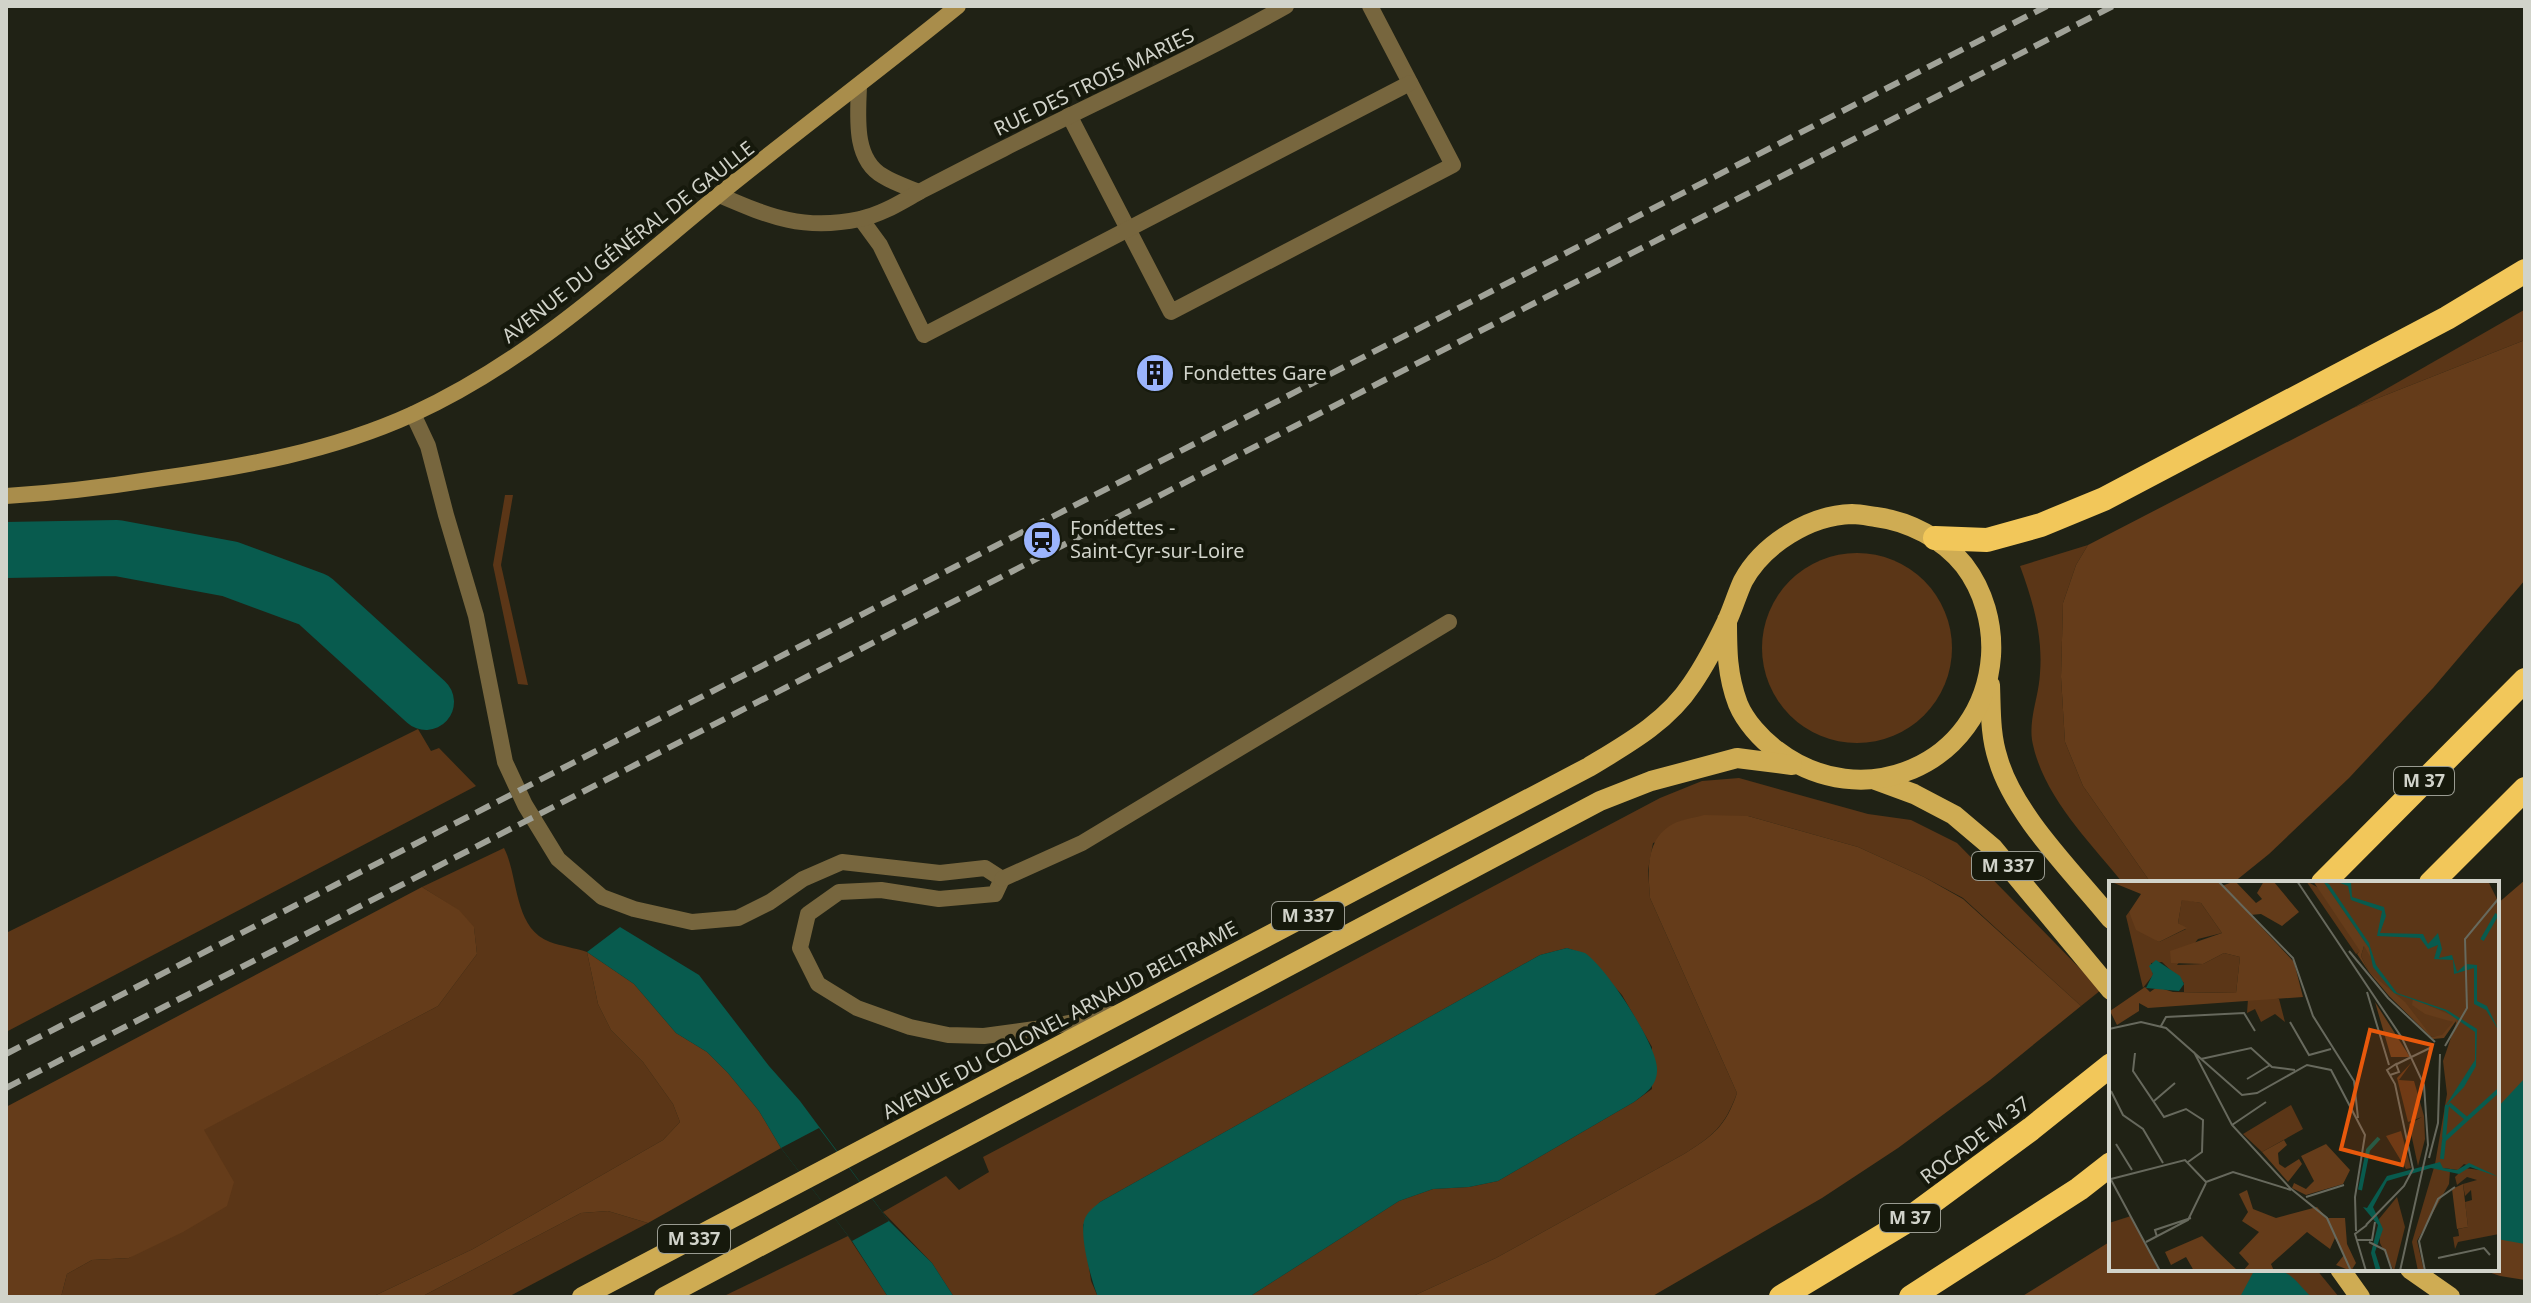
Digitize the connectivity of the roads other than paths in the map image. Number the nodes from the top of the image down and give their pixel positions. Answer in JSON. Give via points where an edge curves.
{"nodes":[{"id":1,"x":958,"y":6,"type":"edge"},
{"id":2,"x":1286,"y":6,"type":"edge"},
{"id":3,"x":1370,"y":6,"type":"edge"},
{"id":4,"x":1410,"y":83,"type":"junction"},
{"id":5,"x":859,"y":86,"type":"junction"},
{"id":6,"x":1069,"y":115,"type":"junction"},
{"id":7,"x":919,"y":192,"type":"junction"},
{"id":8,"x":719,"y":195,"type":"junction"},
{"id":9,"x":861,"y":219,"type":"junction"},
{"id":10,"x":1127,"y":228,"type":"junction"},
{"id":11,"x":2525,"y":271,"type":"edge"},
{"id":12,"x":413,"y":414,"type":"junction"},
{"id":13,"x":6,"y":496,"type":"edge"},
{"id":14,"x":1935,"y":538,"type":"junction"},
{"id":15,"x":1727,"y":620,"type":"junction"},
{"id":16,"x":1449,"y":622,"type":"dead end"},
{"id":17,"x":1989,"y":678,"type":"junction"},
{"id":18,"x":2525,"y":680,"type":"edge"},
{"id":19,"x":1796,"y":766,"type":"junction"},
{"id":20,"x":1876,"y":780,"type":"junction"},
{"id":21,"x":2525,"y":789,"type":"edge"},
{"id":22,"x":1002,"y":879,"type":"junction"},
{"id":23,"x":2325,"y":881,"type":"edge"},
{"id":24,"x":2433,"y":881,"type":"edge"},
{"id":25,"x":2109,"y":917,"type":"edge"},
{"id":26,"x":2109,"y":988,"type":"edge"},
{"id":27,"x":1132,"y":1009,"type":"junction"},
{"id":28,"x":2109,"y":1067,"type":"edge"},
{"id":29,"x":2109,"y":1166,"type":"edge"},
{"id":30,"x":2341,"y":1271,"type":"edge"},
{"id":31,"x":2413,"y":1271,"type":"edge"},
{"id":32,"x":582,"y":1297,"type":"edge"},
{"id":33,"x":664,"y":1297,"type":"edge"},
{"id":34,"x":1781,"y":1297,"type":"edge"},
{"id":35,"x":1911,"y":1297,"type":"edge"},
{"id":36,"x":2360,"y":1297,"type":"edge"},
{"id":37,"x":2450,"y":1297,"type":"edge"}],
"edges":[{"from":1,"to":5,"type":"street","name":"AVENUE DU GÉNÉRAL DE GAULLE"},
{"from":2,"to":6,"type":"street","name":"RUE DES TROIS MARIES"},
{"from":3,"to":4,"type":"street"},
{"from":4,"to":10,"type":"street"},
{"from":4,"to":10,"type":"street","via":[[1453,165],[1171,312]]},
{"from":5,"to":7,"type":"street","via":[[857,135],[869,161],[880,175]]},
{"from":5,"to":8,"type":"street","name":"AVENUE DU GÉNÉRAL DE GAULLE"},
{"from":6,"to":7,"type":"street","name":"RUE DES TROIS MARIES"},
{"from":6,"to":10,"type":"street"},
{"from":7,"to":9,"type":"street","name":"RUE DES TROIS MARIES"},
{"from":8,"to":9,"type":"street","name":"RUE DES TROIS MARIES","via":[[796,224]]},
{"from":8,"to":12,"type":"street","name":"AVENUE DU GÉNÉRAL DE GAULLE","via":[[514,358]]},
{"from":9,"to":10,"type":"street","via":[[880,245],[924,335]]},
{"from":11,"to":14,"type":"highway","via":[[2447,318],[2104,499],[1987,540]]},
{"from":12,"to":13,"type":"street","name":"AVENUE DU GÉNÉRAL DE GAULLE","via":[[311,450],[232,468]]},
{"from":12,"to":22,"type":"street","via":[[428,446],[476,616],[505,762],[558,859],[602,897],[692,922],[738,918],[842,862],[940,873],[985,868]]},
{"from":14,"to":15,"type":"main road","via":[[1896,519],[1852,514],[1809,523],[1771,546],[1744,579]]},
{"from":14,"to":17,"type":"main road","via":[[1964,565],[1984,600],[1992,638]]},
{"from":15,"to":19,"type":"main road","via":[[1726,664],[1739,707],[1763,740]]},
{"from":15,"to":27,"type":"main road","name":"AVENUE DU COLONEL ARNAUD BELTRAME","number":"M 337","via":[[1692,685],[1650,729],[1575,775]]},
{"from":16,"to":22,"type":"street","via":[[1082,843]]},
{"from":17,"to":20,"type":"main road","via":[[1975,714],[1950,746],[1916,768]]},
{"from":17,"to":25,"type":"main road","number":"M 337","via":[[1992,731],[2008,786]]},
{"from":18,"to":23,"type":"highway","number":"M 37"},
{"from":19,"to":20,"type":"main road","via":[[1835,779]]},
{"from":19,"to":33,"type":"main road","number":"M 337","via":[[1737,758],[1600,801]]},
{"from":20,"to":26,"type":"main road","number":"M 337","via":[[1954,815],[1993,848]]},
{"from":21,"to":24,"type":"highway"},
{"from":22,"to":27,"type":"street","via":[[995,894],[970,897],[839,892],[808,914],[800,948],[818,984],[857,1008],[948,1035],[1012,1034]]},
{"from":27,"to":32,"type":"main road","name":"AVENUE DU COLONEL ARNAUD BELTRAME","number":"M 337"},
{"from":28,"to":34,"type":"highway","name":"ROCADE M 37","number":"M 37","via":[[1902,1224]]},
{"from":29,"to":35,"type":"highway"},
{"from":30,"to":36,"type":"main road"},
{"from":31,"to":37,"type":"main road"}]}
